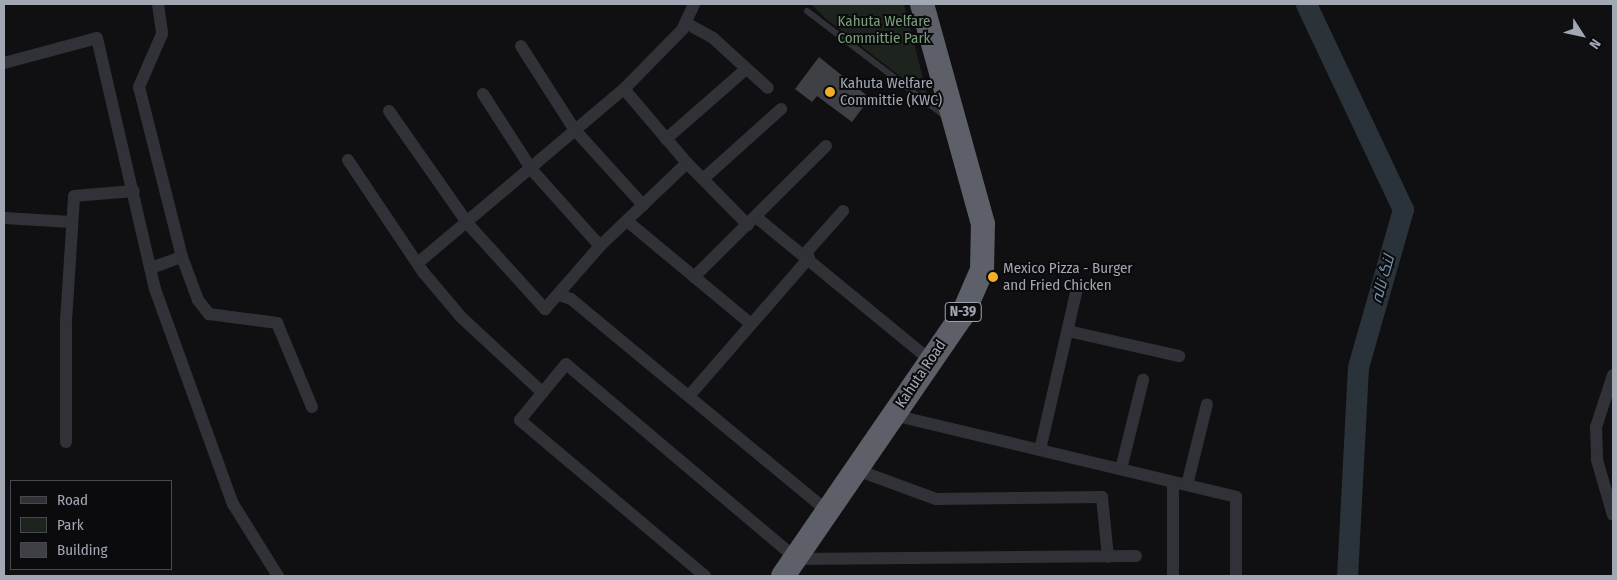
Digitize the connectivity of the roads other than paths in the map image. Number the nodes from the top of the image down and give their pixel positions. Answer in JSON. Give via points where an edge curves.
{"nodes":[{"id":1,"x":158,"y":4,"type":"edge"},
{"id":2,"x":694,"y":4,"type":"edge"},
{"id":3,"x":922,"y":4,"type":"edge"},
{"id":4,"x":807,"y":11,"type":"dead end"},
{"id":5,"x":686,"y":23,"type":"junction"},
{"id":6,"x":521,"y":46,"type":"dead end"},
{"id":7,"x":4,"y":63,"type":"edge"},
{"id":8,"x":746,"y":69,"type":"junction"},
{"id":9,"x":768,"y":88,"type":"dead end"},
{"id":10,"x":624,"y":89,"type":"junction"},
{"id":11,"x":483,"y":94,"type":"dead end"},
{"id":12,"x":781,"y":109,"type":"dead end"},
{"id":13,"x":389,"y":111,"type":"dead end"},
{"id":14,"x":953,"y":116,"type":"junction"},
{"id":15,"x":574,"y":130,"type":"junction"},
{"id":16,"x":666,"y":139,"type":"junction"},
{"id":17,"x":826,"y":146,"type":"dead end"},
{"id":18,"x":348,"y":160,"type":"dead end"},
{"id":19,"x":687,"y":164,"type":"junction"},
{"id":20,"x":532,"y":170,"type":"junction"},
{"id":21,"x":703,"y":179,"type":"junction"},
{"id":22,"x":134,"y":191,"type":"junction"},
{"id":23,"x":643,"y":205,"type":"junction"},
{"id":24,"x":843,"y":211,"type":"dead end"},
{"id":25,"x":4,"y":218,"type":"edge"},
{"id":26,"x":627,"y":221,"type":"junction"},
{"id":27,"x":752,"y":221,"type":"junction"},
{"id":28,"x":72,"y":222,"type":"junction"},
{"id":29,"x":468,"y":224,"type":"junction"},
{"id":30,"x":600,"y":246,"type":"junction"},
{"id":31,"x":806,"y":256,"type":"junction"},
{"id":32,"x":182,"y":257,"type":"junction"},
{"id":33,"x":419,"y":262,"type":"junction"},
{"id":34,"x":151,"y":268,"type":"junction"},
{"id":35,"x":694,"y":277,"type":"junction"},
{"id":36,"x":1077,"y":288,"type":"dead end"},
{"id":37,"x":560,"y":295,"type":"junction"},
{"id":38,"x":751,"y":324,"type":"junction"},
{"id":39,"x":1068,"y":331,"type":"junction"},
{"id":40,"x":1179,"y":356,"type":"dead end"},
{"id":41,"x":930,"y":360,"type":"junction"},
{"id":42,"x":1613,"y":375,"type":"edge"},
{"id":43,"x":1143,"y":380,"type":"dead end"},
{"id":44,"x":543,"y":393,"type":"junction"},
{"id":45,"x":689,"y":396,"type":"junction"},
{"id":46,"x":1207,"y":404,"type":"dead end"},
{"id":47,"x":312,"y":407,"type":"dead end"},
{"id":48,"x":893,"y":415,"type":"junction"},
{"id":49,"x":66,"y":442,"type":"dead end"},
{"id":50,"x":1040,"y":450,"type":"junction"},
{"id":51,"x":1120,"y":469,"type":"junction"},
{"id":52,"x":857,"y":470,"type":"junction"},
{"id":53,"x":1173,"y":482,"type":"junction"},
{"id":54,"x":1186,"y":485,"type":"junction"},
{"id":55,"x":826,"y":510,"type":"junction"},
{"id":56,"x":1613,"y":515,"type":"edge"},
{"id":57,"x":1136,"y":556,"type":"dead end"},
{"id":58,"x":1108,"y":557,"type":"junction"},
{"id":59,"x":790,"y":568,"type":"edge"},
{"id":60,"x":278,"y":576,"type":"edge"},
{"id":61,"x":705,"y":576,"type":"edge"},
{"id":62,"x":1173,"y":576,"type":"edge"},
{"id":63,"x":1236,"y":576,"type":"edge"}],
"edges":[{"from":1,"to":32,"type":"street","via":[[162,34],[139,88]]},
{"from":2,"to":5,"type":"street"},
{"from":3,"to":14,"type":"highway","name":"Kahuta Road","number":"N-39"},
{"from":4,"to":14,"type":"lane","via":[[937,113]]},
{"from":5,"to":8,"type":"street","via":[[713,38]]},
{"from":5,"to":10,"type":"street","via":[[668,47]]},
{"from":6,"to":15,"type":"street"},
{"from":7,"to":22,"type":"street","via":[[97,38]]},
{"from":8,"to":9,"type":"street"},
{"from":8,"to":16,"type":"street"},
{"from":10,"to":15,"type":"street"},
{"from":10,"to":16,"type":"street"},
{"from":11,"to":20,"type":"street"},
{"from":12,"to":21,"type":"street"},
{"from":13,"to":29,"type":"street"},
{"from":14,"to":41,"type":"highway","name":"Kahuta Road","number":"N-39","via":[[983,224],[982,270],[962,316]]},
{"from":15,"to":20,"type":"street"},
{"from":15,"to":23,"type":"street"},
{"from":16,"to":19,"type":"street"},
{"from":17,"to":27,"type":"street"},
{"from":18,"to":33,"type":"street"},
{"from":19,"to":21,"type":"street"},
{"from":19,"to":23,"type":"street"},
{"from":20,"to":29,"type":"street"},
{"from":20,"to":30,"type":"street"},
{"from":21,"to":27,"type":"street"},
{"from":22,"to":28,"type":"street","via":[[76,193]]},
{"from":22,"to":34,"type":"street"},
{"from":23,"to":26,"type":"street"},
{"from":24,"to":31,"type":"street"},
{"from":25,"to":28,"type":"street"},
{"from":26,"to":30,"type":"street"},
{"from":26,"to":35,"type":"street"},
{"from":27,"to":31,"type":"street"},
{"from":27,"to":35,"type":"street"},
{"from":28,"to":49,"type":"street"},
{"from":29,"to":33,"type":"street"},
{"from":29,"to":37,"type":"street","via":[[539,308],[545,310]]},
{"from":30,"to":37,"type":"street"},
{"from":31,"to":38,"type":"street"},
{"from":31,"to":41,"type":"street"},
{"from":32,"to":34,"type":"street"},
{"from":32,"to":47,"type":"street","via":[[198,300],[209,314],[277,323]]},
{"from":33,"to":44,"type":"street","via":[[462,318]]},
{"from":34,"to":60,"type":"street","via":[[233,504]]},
{"from":35,"to":38,"type":"street"},
{"from":36,"to":39,"type":"street"},
{"from":37,"to":45,"type":"street","via":[[571,299]]},
{"from":38,"to":45,"type":"street"},
{"from":39,"to":40,"type":"street"},
{"from":39,"to":50,"type":"street"},
{"from":41,"to":48,"type":"highway","name":"Kahuta Road","number":"N-39"},
{"from":42,"to":56,"type":"street","via":[[1596,427],[1597,460]]},
{"from":43,"to":51,"type":"street"},
{"from":44,"to":59,"type":"street","via":[[566,364]]},
{"from":44,"to":61,"type":"street","via":[[520,420]]},
{"from":45,"to":55,"type":"street"},
{"from":46,"to":54,"type":"street"},
{"from":48,"to":50,"type":"street"},
{"from":48,"to":52,"type":"highway","name":"Kahuta Road","number":"N-39"},
{"from":50,"to":51,"type":"street"},
{"from":51,"to":53,"type":"street"},
{"from":52,"to":55,"type":"highway","name":"Kahuta Road","number":"N-39"},
{"from":52,"to":58,"type":"street","via":[[936,499],[1102,497]]},
{"from":53,"to":54,"type":"street"},
{"from":53,"to":62,"type":"street"},
{"from":54,"to":63,"type":"street","via":[[1236,497]]},
{"from":55,"to":59,"type":"highway","name":"Kahuta Road","number":"N-39"},
{"from":57,"to":58,"type":"street"},
{"from":58,"to":59,"type":"street"}]}
